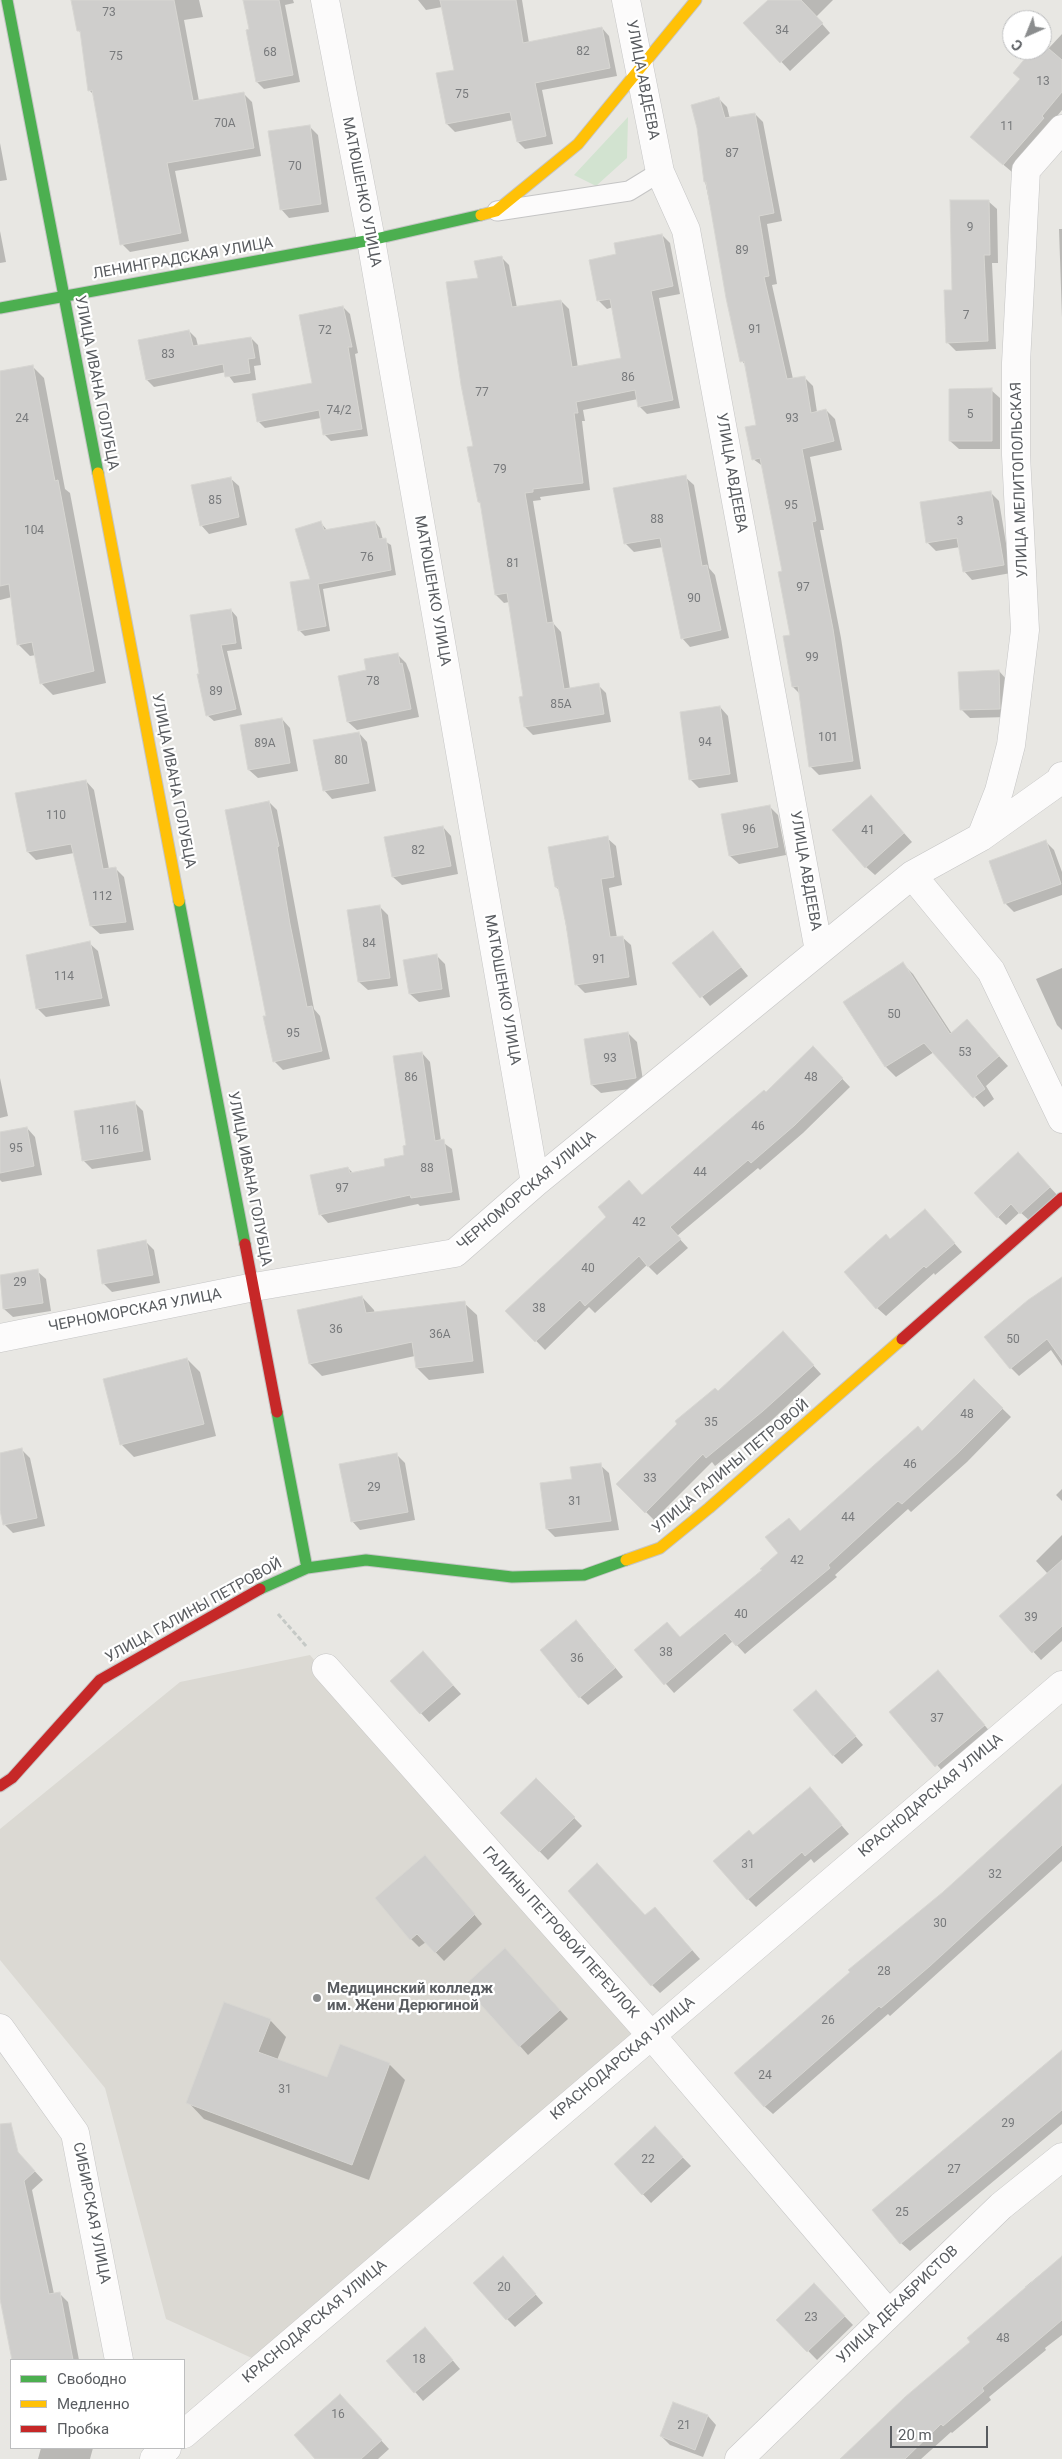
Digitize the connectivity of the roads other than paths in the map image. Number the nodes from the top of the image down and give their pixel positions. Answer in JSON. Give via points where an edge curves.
{"nodes":[{"id":1,"x":7,"y":0,"type":"edge"},
{"id":2,"x":325,"y":0,"type":"edge"},
{"id":3,"x":626,"y":0,"type":"edge"},
{"id":4,"x":696,"y":0,"type":"edge"},
{"id":5,"x":639,"y":67,"type":"junction"},
{"id":6,"x":1062,"y":129,"type":"edge"},
{"id":7,"x":660,"y":172,"type":"junction"},
{"id":8,"x":496,"y":211,"type":"junction"},
{"id":9,"x":371,"y":240,"type":"junction"},
{"id":10,"x":64,"y":296,"type":"junction"},
{"id":11,"x":0,"y":308,"type":"edge"},
{"id":12,"x":1062,"y":779,"type":"edge"},
{"id":13,"x":980,"y":837,"type":"junction"},
{"id":14,"x":912,"y":876,"type":"junction"},
{"id":15,"x":820,"y":951,"type":"junction"},
{"id":16,"x":1062,"y":1119,"type":"edge"},
{"id":17,"x":536,"y":1183,"type":"junction"},
{"id":18,"x":1062,"y":1198,"type":"edge"},
{"id":19,"x":254,"y":1287,"type":"junction"},
{"id":20,"x":0,"y":1338,"type":"edge"},
{"id":21,"x":306,"y":1568,"type":"junction"},
{"id":22,"x":326,"y":1668,"type":"road end"},
{"id":23,"x":1062,"y":1685,"type":"edge"},
{"id":24,"x":0,"y":1786,"type":"edge"},
{"id":25,"x":0,"y":2028,"type":"edge"},
{"id":26,"x":651,"y":2036,"type":"junction"},
{"id":27,"x":1062,"y":2157,"type":"edge"},
{"id":28,"x":889,"y":2314,"type":"junction"},
{"id":29,"x":119,"y":2359,"type":"edge"},
{"id":30,"x":185,"y":2433,"type":"edge"},
{"id":31,"x":166,"y":2449,"type":"edge"},
{"id":32,"x":154,"y":2459,"type":"edge"},
{"id":33,"x":739,"y":2459,"type":"edge"}],
"edges":[{"from":1,"to":10,"type":"street","name":"УЛИЦА ИВАНА ГОЛУБЦА"},
{"from":2,"to":9,"type":"street","name":"МАТЮШЕНКО УЛИЦА"},
{"from":3,"to":5,"type":"street","name":"УЛИЦА АВДЕЕВА"},
{"from":4,"to":5,"type":"street"},
{"from":5,"to":7,"type":"street","name":"УЛИЦА АВДЕЕВА"},
{"from":5,"to":8,"type":"street","via":[[578,144]]},
{"from":6,"to":13,"type":"street","name":"УЛИЦА МЕЛИТОПОЛЬСКАЯ","via":[[1026,170],[1016,363],[1016,446],[1025,630],[1011,745],[999,791]]},
{"from":7,"to":8,"type":"lane","via":[[629,191]]},
{"from":7,"to":15,"type":"street","name":"УЛИЦА АВДЕЕВА","via":[[686,230]]},
{"from":8,"to":9,"type":"street","name":"ЛЕНИНГРАДСКАЯ УЛИЦА"},
{"from":9,"to":10,"type":"street","name":"ЛЕНИНГРАДСКАЯ УЛИЦА"},
{"from":9,"to":17,"type":"street","name":"МАТЮШЕНКО УЛИЦА"},
{"from":10,"to":11,"type":"street","name":"ЛЕНИНГРАДСКАЯ УЛИЦА"},
{"from":10,"to":19,"type":"street","name":"УЛИЦА ИВАНА ГОЛУБЦА"},
{"from":12,"to":13,"type":"street"},
{"from":13,"to":14,"type":"street"},
{"from":14,"to":15,"type":"street","name":"ЧЕРНОМОРСКАЯ УЛИЦА"},
{"from":14,"to":16,"type":"street","via":[[991,971]]},
{"from":15,"to":17,"type":"street","name":"ЧЕРНОМОРСКАЯ УЛИЦА"},
{"from":17,"to":19,"type":"street","name":"ЧЕРНОМОРСКАЯ УЛИЦА","via":[[455,1253]]},
{"from":18,"to":21,"type":"street","name":"УЛИЦА ГАЛИНЫ ПЕТРОВОЙ","via":[[660,1548],[584,1575],[512,1577],[366,1560]]},
{"from":19,"to":20,"type":"street","name":"ЧЕРНОМОРСКАЯ УЛИЦА"},
{"from":19,"to":21,"type":"street","name":"УЛИЦА ИВАНА ГОЛУБЦА"},
{"from":21,"to":24,"type":"street","name":"УЛИЦА ГАЛИНЫ ПЕТРОВОЙ","via":[[257,1591],[100,1680],[12,1778]]},
{"from":22,"to":26,"type":"street","name":"ГАЛИНЫ ПЕТРОВОЙ ПЕРЕУЛОК"},
{"from":23,"to":26,"type":"street","name":"КРАСНОДАРСКАЯ УЛИЦА"},
{"from":25,"to":29,"type":"street","name":"СИБИРСКАЯ УЛИЦА","via":[[75,2133]]},
{"from":26,"to":28,"type":"street","name":"ГАЛИНЫ ПЕТРОВОЙ ПЕРЕУЛОК"},
{"from":26,"to":30,"type":"street","name":"КРАСНОДАРСКАЯ УЛИЦА"},
{"from":27,"to":28,"type":"street","name":"УЛИЦА ДЕКАБРИСТОВ","via":[[1001,2206]]},
{"from":28,"to":33,"type":"street","name":"УЛИЦА ДЕКАБРИСТОВ"},
{"from":31,"to":32,"type":"street"}]}
